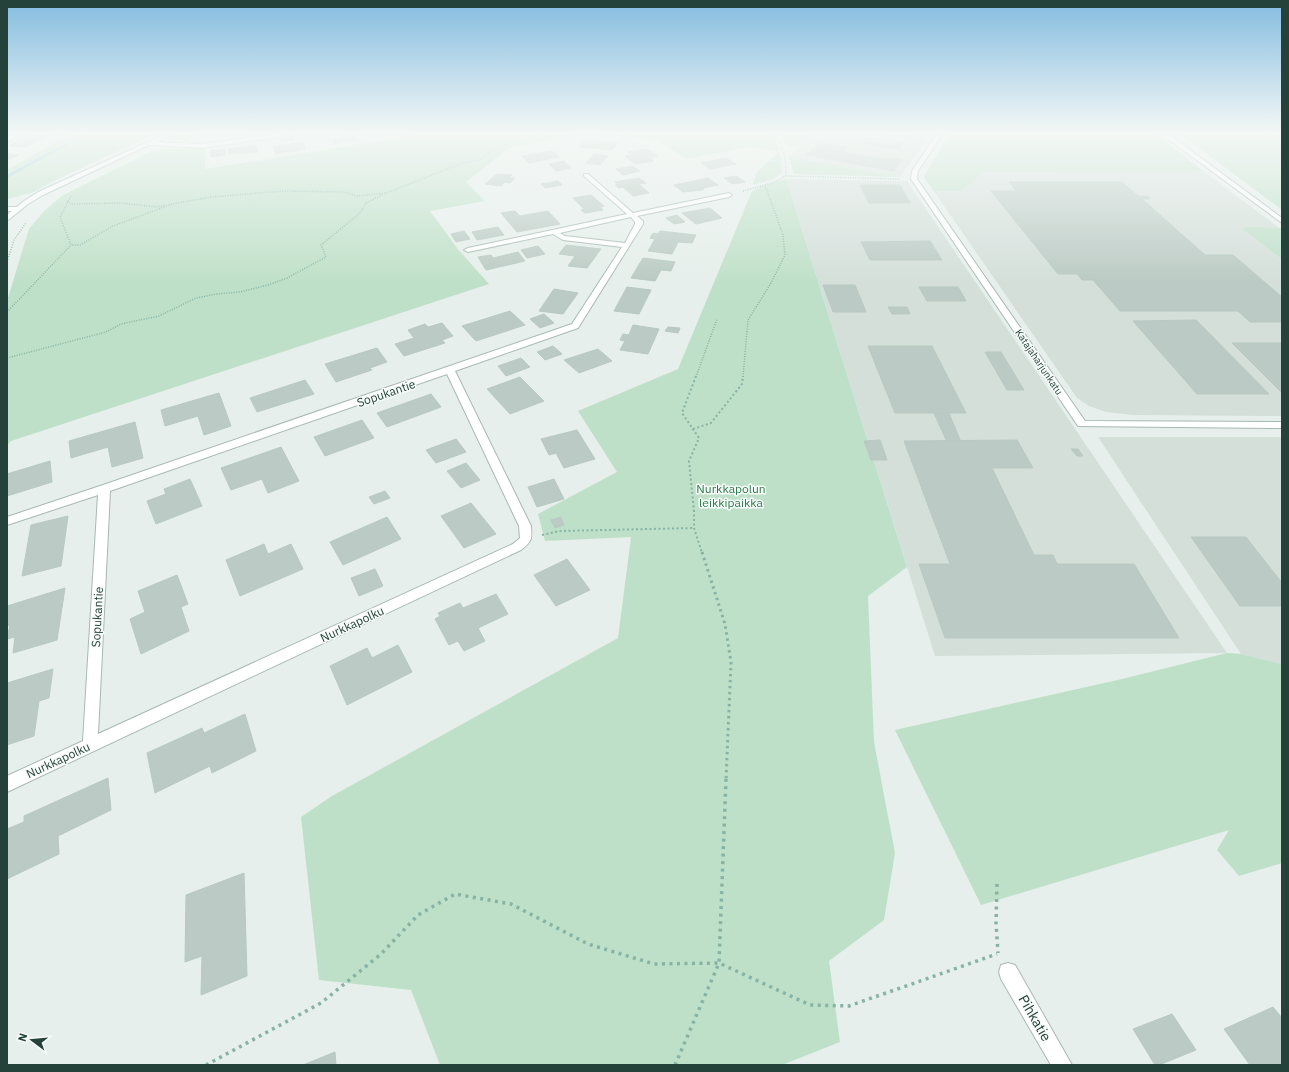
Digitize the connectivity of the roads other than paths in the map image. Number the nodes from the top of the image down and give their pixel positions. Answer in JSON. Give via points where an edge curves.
{"nodes":[{"id":1,"x":64,"y":183,"type":"edge"},
{"id":2,"x":595,"y":183,"type":"edge"},
{"id":3,"x":917,"y":183,"type":"edge"},
{"id":4,"x":1231,"y":183,"type":"edge"},
{"id":5,"x":729,"y":195,"type":"road end"},
{"id":6,"x":7,"y":209,"type":"edge"},
{"id":7,"x":18,"y":209,"type":"junction"},
{"id":8,"x":632,"y":215,"type":"junction"},
{"id":9,"x":7,"y":219,"type":"edge"},
{"id":10,"x":1282,"y":221,"type":"edge"},
{"id":11,"x":554,"y":232,"type":"junction"},
{"id":12,"x":627,"y":245,"type":"junction"},
{"id":13,"x":468,"y":250,"type":"dead end"},
{"id":14,"x":450,"y":371,"type":"junction"},
{"id":15,"x":1282,"y":425,"type":"edge"},
{"id":16,"x":104,"y":489,"type":"junction"},
{"id":17,"x":7,"y":521,"type":"edge"},
{"id":18,"x":90,"y":745,"type":"junction"},
{"id":19,"x":7,"y":784,"type":"edge"},
{"id":20,"x":1008,"y":972,"type":"road end"},
{"id":21,"x":1062,"y":1065,"type":"edge"}],
"edges":[{"from":1,"to":7,"type":"street"},
{"from":2,"to":8,"type":"street"},
{"from":3,"to":15,"type":"street","name":"Katajaharjunkatu","via":[[1082,424]]},
{"from":4,"to":10,"type":"street"},
{"from":5,"to":8,"type":"street"},
{"from":6,"to":7,"type":"street"},
{"from":7,"to":9,"type":"street"},
{"from":8,"to":11,"type":"street"},
{"from":8,"to":12,"type":"street","name":"Sopukantie","via":[[639,224]]},
{"from":11,"to":12,"type":"street","via":[[563,238]]},
{"from":11,"to":13,"type":"street"},
{"from":12,"to":14,"type":"street","name":"Sopukantie","via":[[575,326]]},
{"from":14,"to":16,"type":"street","name":"Sopukantie"},
{"from":14,"to":18,"type":"street","name":"Nurkkapolku","via":[[525,526],[526,539],[517,547]]},
{"from":16,"to":17,"type":"street","name":"Sopukantie"},
{"from":16,"to":18,"type":"street","name":"Sopukantie"},
{"from":18,"to":19,"type":"street","name":"Nurkkapolku"},
{"from":20,"to":21,"type":"street","name":"Pihkatie"}]}
